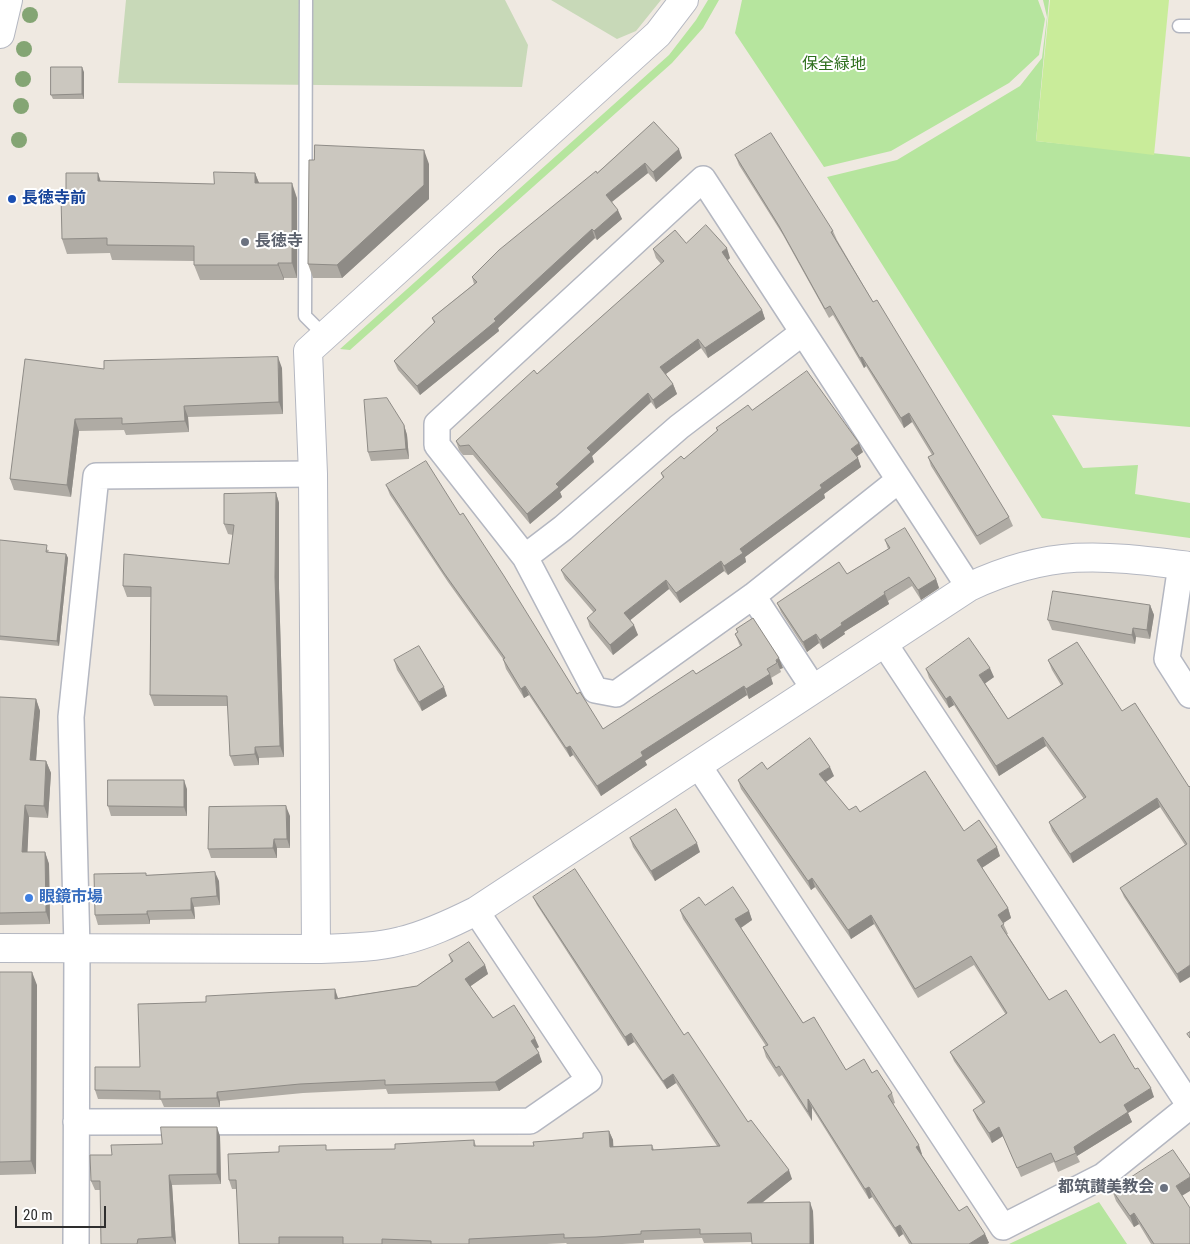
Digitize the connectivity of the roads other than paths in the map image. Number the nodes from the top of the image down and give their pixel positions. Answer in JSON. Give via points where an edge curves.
{"nodes":[{"id":1,"x":8,"y":0,"type":"edge"},
{"id":2,"x":306,"y":0,"type":"edge"},
{"id":3,"x":684,"y":0,"type":"edge"},
{"id":4,"x":0,"y":34,"type":"edge"},
{"id":5,"x":802,"y":333,"type":"junction"},
{"id":6,"x":325,"y":336,"type":"junction"},
{"id":7,"x":313,"y":474,"type":"junction"},
{"id":8,"x":899,"y":480,"type":"junction"},
{"id":9,"x":525,"y":557,"type":"junction"},
{"id":10,"x":1186,"y":565,"type":"edge"},
{"id":11,"x":969,"y":587,"type":"junction"},
{"id":12,"x":753,"y":596,"type":"junction"},
{"id":13,"x":884,"y":643,"type":"junction"},
{"id":14,"x":814,"y":689,"type":"junction"},
{"id":15,"x":1190,"y":695,"type":"edge"},
{"id":16,"x":698,"y":765,"type":"junction"},
{"id":17,"x":476,"y":911,"type":"junction"},
{"id":18,"x":0,"y":948,"type":"edge"},
{"id":19,"x":77,"y":948,"type":"junction"},
{"id":20,"x":316,"y":949,"type":"junction"},
{"id":21,"x":76,"y":1122,"type":"junction"},
{"id":22,"x":76,"y":1244,"type":"edge"}],
"edges":[{"from":1,"to":4,"type":"street"},
{"from":2,"to":6,"type":"lane","via":[[305,316]]},
{"from":3,"to":6,"type":"street","via":[[658,34]]},
{"from":5,"to":8,"type":"street"},
{"from":5,"to":9,"type":"street","via":[[679,427]]},
{"from":5,"to":9,"type":"street","via":[[702,179],[437,424],[437,445]]},
{"from":6,"to":7,"type":"street","via":[[308,351]]},
{"from":7,"to":19,"type":"street","via":[[96,476],[71,717]]},
{"from":7,"to":20,"type":"street"},
{"from":8,"to":11,"type":"street"},
{"from":8,"to":12,"type":"street"},
{"from":9,"to":12,"type":"street","via":[[594,690],[616,694]]},
{"from":10,"to":11,"type":"street","via":[[1074,556],[1010,569]]},
{"from":10,"to":15,"type":"street","via":[[1167,659]]},
{"from":11,"to":13,"type":"street"},
{"from":12,"to":14,"type":"street"},
{"from":13,"to":14,"type":"street"},
{"from":13,"to":16,"type":"street","via":[[1190,1106],[1103,1176],[1003,1227]]},
{"from":14,"to":16,"type":"street"},
{"from":16,"to":17,"type":"street"},
{"from":17,"to":20,"type":"street","via":[[400,942]]},
{"from":17,"to":21,"type":"street","via":[[589,1080],[530,1121]]},
{"from":18,"to":19,"type":"street"},
{"from":19,"to":20,"type":"street"},
{"from":19,"to":21,"type":"street"},
{"from":21,"to":22,"type":"street"}]}
